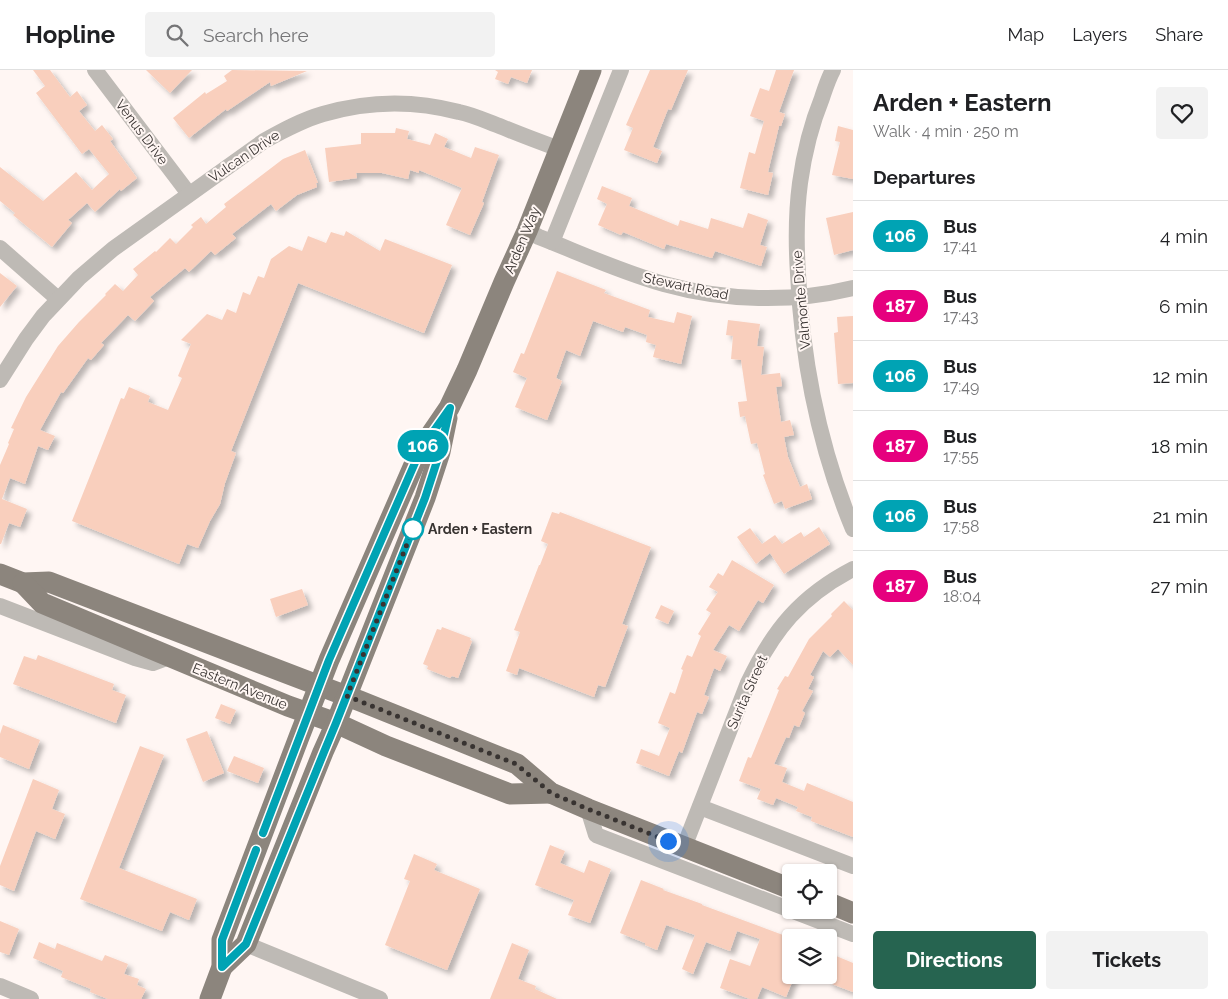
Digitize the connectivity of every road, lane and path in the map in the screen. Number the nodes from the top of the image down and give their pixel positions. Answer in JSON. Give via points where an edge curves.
{"nodes":[{"id":1,"x":95,"y":70,"type":"edge"},
{"id":2,"x":591,"y":70,"type":"edge"},
{"id":3,"x":621,"y":70,"type":"edge"},
{"id":4,"x":833,"y":70,"type":"edge"},
{"id":5,"x":559,"y":149,"type":"junction"},
{"id":6,"x":189,"y":194,"type":"junction"},
{"id":7,"x":527,"y":231,"type":"junction"},
{"id":8,"x":552,"y":242,"type":"junction"},
{"id":9,"x":0,"y":248,"type":"edge"},
{"id":10,"x":853,"y":288,"type":"edge"},
{"id":11,"x":799,"y":297,"type":"junction"},
{"id":12,"x":58,"y":299,"type":"junction"},
{"id":13,"x":0,"y":380,"type":"edge"},
{"id":14,"x":450,"y":408,"type":"junction"},
{"id":15,"x":853,"y":528,"type":"edge"},
{"id":16,"x":853,"y":569,"type":"edge"},
{"id":17,"x":0,"y":574,"type":"edge"},
{"id":18,"x":23,"y":583,"type":"junction"},
{"id":19,"x":0,"y":606,"type":"edge"},
{"id":20,"x":170,"y":657,"type":"junction"},
{"id":21,"x":320,"y":686,"type":"junction"},
{"id":22,"x":347,"y":696,"type":"junction"},
{"id":23,"x":309,"y":713,"type":"junction"},
{"id":24,"x":336,"y":723,"type":"junction"},
{"id":25,"x":551,"y":793,"type":"junction"},
{"id":26,"x":700,"y":807,"type":"junction"},
{"id":27,"x":588,"y":809,"type":"junction"},
{"id":28,"x":684,"y":847,"type":"junction"},
{"id":29,"x":853,"y":866,"type":"edge"},
{"id":30,"x":782,"y":885,"type":"edge"},
{"id":31,"x":837,"y":906,"type":"edge"},
{"id":32,"x":853,"y":913,"type":"edge"},
{"id":33,"x":853,"y":934,"type":"edge"},
{"id":34,"x":246,"y":944,"type":"junction"},
{"id":35,"x":222,"y":967,"type":"junction"},
{"id":36,"x":0,"y":986,"type":"edge"},
{"id":37,"x":31,"y":999,"type":"edge"},
{"id":38,"x":210,"y":999,"type":"edge"},
{"id":39,"x":380,"y":999,"type":"edge"}],
"edges":[{"from":1,"to":6,"type":"street","name":"Venus Drive"},
{"from":2,"to":5,"type":"main road","name":"Arden Way"},
{"from":3,"to":8,"type":"street"},
{"from":4,"to":11,"type":"street","name":"Valmonte Drive","via":[[808,141],[800,182],[797,210]]},
{"from":5,"to":6,"type":"street","name":"Vulcan Drive","via":[[459,112],[396,103],[358,106],[321,114],[286,129]]},
{"from":5,"to":7,"type":"main road","name":"Arden Way"},
{"from":6,"to":12,"type":"street","name":"Vulcan Drive","via":[[113,249]]},
{"from":7,"to":8,"type":"street","name":"Stewart Road"},
{"from":7,"to":14,"type":"main road","name":"Arden Way"},
{"from":8,"to":11,"type":"street","name":"Stewart Road","via":[[640,276],[705,293]]},
{"from":9,"to":12,"type":"street"},
{"from":10,"to":11,"type":"street","name":"Stewart Road"},
{"from":11,"to":15,"type":"street","name":"Valmonte Drive","via":[[804,346],[820,426]]},
{"from":12,"to":13,"type":"street","name":"Vulcan Drive","via":[[26,339]]},
{"from":14,"to":21,"type":"main road","name":"Arden Way","via":[[421,449]]},
{"from":14,"to":22,"type":"main road","name":"Arden Way","via":[[425,498]]},
{"from":16,"to":26,"type":"street","name":"Surita Street","via":[[799,606],[770,641],[748,683]]},
{"from":17,"to":18,"type":"main road","name":"Eastern Avenue"},
{"from":18,"to":20,"type":"main road","name":"Eastern Avenue","via":[[42,603]]},
{"from":18,"to":21,"type":"main road","name":"Eastern Avenue","via":[[49,582]]},
{"from":19,"to":20,"type":"street","via":[[135,658],[153,663]]},
{"from":20,"to":23,"type":"main road","name":"Eastern Avenue"},
{"from":21,"to":22,"type":"main road","name":"Eastern Avenue"},
{"from":21,"to":23,"type":"main road","name":"Arden Way"},
{"from":22,"to":24,"type":"main road","name":"Arden Way"},
{"from":22,"to":25,"type":"main road","name":"Eastern Avenue","via":[[516,764]]},
{"from":23,"to":24,"type":"main road","name":"Eastern Avenue"},
{"from":23,"to":35,"type":"main road","name":"Arden Way","via":[[222,940]]},
{"from":24,"to":25,"type":"main road","name":"Eastern Avenue","via":[[510,794]]},
{"from":24,"to":34,"type":"main road","name":"Arden Way"},
{"from":25,"to":27,"type":"main road","name":"Eastern Avenue"},
{"from":26,"to":28,"type":"street","name":"Surita Street"},
{"from":26,"to":29,"type":"street"},
{"from":27,"to":28,"type":"main road","name":"Eastern Avenue"},
{"from":27,"to":33,"type":"street","via":[[596,835]]},
{"from":28,"to":30,"type":"main road","name":"Eastern Avenue"},
{"from":31,"to":32,"type":"main road"},
{"from":34,"to":35,"type":"main road","name":"Arden Way"},
{"from":34,"to":39,"type":"street"},
{"from":35,"to":38,"type":"main road","name":"Arden Way"},
{"from":36,"to":37,"type":"street"}]}
